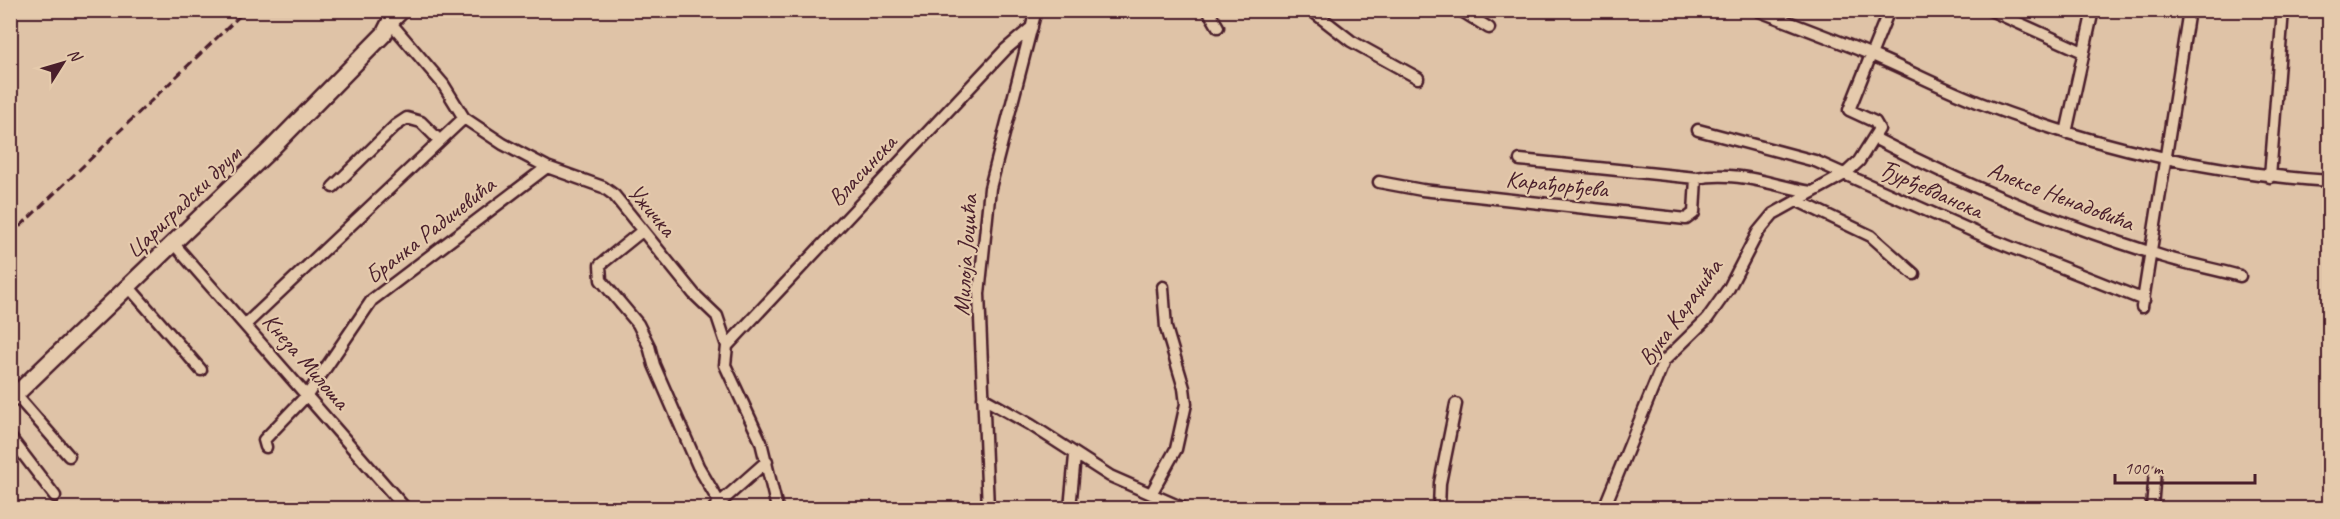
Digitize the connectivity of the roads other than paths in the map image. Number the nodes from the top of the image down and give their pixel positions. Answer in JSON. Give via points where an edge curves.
{"nodes":[{"id":1,"x":402,"y":10,"type":"edge"},
{"id":2,"x":416,"y":10,"type":"edge"},
{"id":3,"x":1036,"y":10,"type":"edge"},
{"id":4,"x":1208,"y":10,"type":"edge"},
{"id":5,"x":1311,"y":10,"type":"edge"},
{"id":6,"x":1460,"y":10,"type":"edge"},
{"id":7,"x":1757,"y":10,"type":"edge"},
{"id":8,"x":1889,"y":10,"type":"edge"},
{"id":9,"x":1990,"y":10,"type":"edge"},
{"id":10,"x":2093,"y":10,"type":"edge"},
{"id":11,"x":2189,"y":10,"type":"edge"},
{"id":12,"x":2283,"y":10,"type":"edge"},
{"id":13,"x":1032,"y":27,"type":"junction"},
{"id":14,"x":1218,"y":27,"type":"dead end"},
{"id":15,"x":390,"y":28,"type":"junction"},
{"id":16,"x":1489,"y":28,"type":"dead end"},
{"id":17,"x":2083,"y":52,"type":"junction"},
{"id":18,"x":1871,"y":55,"type":"junction"},
{"id":19,"x":1418,"y":78,"type":"dead end"},
{"id":20,"x":464,"y":118,"type":"junction"},
{"id":21,"x":1698,"y":130,"type":"dead end"},
{"id":22,"x":2066,"y":133,"type":"junction"},
{"id":23,"x":1874,"y":138,"type":"junction"},
{"id":24,"x":439,"y":140,"type":"junction"},
{"id":25,"x":1520,"y":160,"type":"dead end"},
{"id":26,"x":2166,"y":160,"type":"junction"},
{"id":27,"x":547,"y":167,"type":"junction"},
{"id":28,"x":1845,"y":174,"type":"junction"},
{"id":29,"x":2270,"y":177,"type":"junction"},
{"id":30,"x":1696,"y":178,"type":"junction"},
{"id":31,"x":2330,"y":181,"type":"edge"},
{"id":32,"x":1379,"y":182,"type":"dead end"},
{"id":33,"x":333,"y":187,"type":"dead end"},
{"id":34,"x":1811,"y":192,"type":"junction"},
{"id":35,"x":1798,"y":201,"type":"junction"},
{"id":36,"x":642,"y":231,"type":"junction"},
{"id":37,"x":173,"y":243,"type":"junction"},
{"id":38,"x":2153,"y":254,"type":"junction"},
{"id":39,"x":1914,"y":274,"type":"dead end"},
{"id":40,"x":2240,"y":276,"type":"dead end"},
{"id":41,"x":128,"y":286,"type":"junction"},
{"id":42,"x":1163,"y":287,"type":"dead end"},
{"id":43,"x":246,"y":324,"type":"junction"},
{"id":44,"x":727,"y":346,"type":"junction"},
{"id":45,"x":201,"y":370,"type":"dead end"},
{"id":46,"x":308,"y":394,"type":"junction"},
{"id":47,"x":13,"y":398,"type":"edge"},
{"id":48,"x":983,"y":398,"type":"junction"},
{"id":49,"x":1456,"y":404,"type":"dead end"},
{"id":50,"x":10,"y":437,"type":"edge"},
{"id":51,"x":266,"y":447,"type":"dead end"},
{"id":52,"x":69,"y":456,"type":"dead end"},
{"id":53,"x":1075,"y":456,"type":"junction"},
{"id":54,"x":767,"y":461,"type":"junction"},
{"id":55,"x":2155,"y":471,"type":"dead end"},
{"id":56,"x":1151,"y":494,"type":"junction"},
{"id":57,"x":55,"y":496,"type":"dead end"},
{"id":58,"x":717,"y":506,"type":"edge"},
{"id":59,"x":405,"y":508,"type":"edge"},
{"id":60,"x":777,"y":508,"type":"edge"},
{"id":61,"x":988,"y":508,"type":"edge"},
{"id":62,"x":1070,"y":508,"type":"edge"},
{"id":63,"x":1183,"y":508,"type":"edge"},
{"id":64,"x":1439,"y":508,"type":"edge"},
{"id":65,"x":1604,"y":508,"type":"edge"},
{"id":66,"x":2152,"y":508,"type":"edge"}],
"edges":[{"from":1,"to":15,"type":"main road","name":"Цариградски друм"},
{"from":2,"to":15,"type":"main road","name":"Цариградски друм"},
{"from":3,"to":13,"type":"street","name":"Милоја Јоцића"},
{"from":4,"to":14,"type":"street"},
{"from":5,"to":19,"type":"street","via":[[1351,41]]},
{"from":6,"to":16,"type":"street"},
{"from":7,"to":18,"type":"street"},
{"from":8,"to":18,"type":"street"},
{"from":9,"to":17,"type":"street"},
{"from":10,"to":17,"type":"street"},
{"from":11,"to":26,"type":"street"},
{"from":12,"to":29,"type":"street"},
{"from":13,"to":44,"type":"street","name":"Власинска","via":[[998,57]]},
{"from":13,"to":48,"type":"street","name":"Милоја Јоцића","via":[[990,188],[979,294]]},
{"from":15,"to":20,"type":"street","name":"Ужичка","via":[[443,84]]},
{"from":15,"to":37,"type":"main road","name":"Цариградски друм"},
{"from":17,"to":22,"type":"street"},
{"from":18,"to":22,"type":"street","via":[[1979,103]]},
{"from":18,"to":23,"type":"street","via":[[1849,110],[1875,122],[1879,127]]},
{"from":20,"to":24,"type":"street"},
{"from":20,"to":27,"type":"street","name":"Ужичка"},
{"from":21,"to":28,"type":"street","name":"Ђурђевданска","via":[[1815,161]]},
{"from":22,"to":26,"type":"street"},
{"from":23,"to":28,"type":"street","name":"Вука Караџића"},
{"from":23,"to":38,"type":"street","name":"Алексе Ненадовића","via":[[2023,206]]},
{"from":24,"to":33,"type":"street","via":[[421,122],[407,118]]},
{"from":24,"to":43,"type":"street"},
{"from":25,"to":30,"type":"street"},
{"from":26,"to":29,"type":"street"},
{"from":26,"to":38,"type":"street"},
{"from":27,"to":36,"type":"street","name":"Ужичка","via":[[603,187]]},
{"from":27,"to":46,"type":"street","name":"Бранка Радичевића","via":[[372,300]]},
{"from":28,"to":34,"type":"street","name":"Вука Караџића"},
{"from":28,"to":38,"type":"street","name":"Ђурђевданска","via":[[2143,303]]},
{"from":29,"to":31,"type":"street"},
{"from":30,"to":32,"type":"street","name":"Карађорђева","via":[[1695,213],[1686,219]]},
{"from":30,"to":34,"type":"street","via":[[1754,177]]},
{"from":34,"to":35,"type":"street","name":"Вука Караџића"},
{"from":35,"to":39,"type":"street","via":[[1871,236]]},
{"from":35,"to":65,"type":"street","name":"Вука Караџића","via":[[1773,214],[1758,232],[1729,288],[1707,319],[1664,361]]},
{"from":36,"to":44,"type":"street","name":"Ужичка","via":[[717,316]]},
{"from":36,"to":58,"type":"street","via":[[600,265],[601,280],[638,324]]},
{"from":37,"to":41,"type":"main road","name":"Цариградски друм"},
{"from":37,"to":43,"type":"street","name":"Кнеза Милоша"},
{"from":38,"to":40,"type":"street","name":"Алексе Ненадовића"},
{"from":41,"to":45,"type":"street"},
{"from":41,"to":47,"type":"main road","name":"Цариградски друм"},
{"from":42,"to":56,"type":"street","via":[[1166,328],[1186,404],[1176,448]]},
{"from":43,"to":46,"type":"street","name":"Кнеза Милоша"},
{"from":44,"to":54,"type":"street","name":"Ужичка","via":[[725,365]]},
{"from":46,"to":51,"type":"street","name":"Бранка Радичевића","via":[[264,440]]},
{"from":46,"to":59,"type":"street","name":"Кнеза Милоша"},
{"from":47,"to":52,"type":"street"},
{"from":48,"to":53,"type":"street"},
{"from":48,"to":61,"type":"street","name":"Милоја Јоцића"},
{"from":49,"to":64,"type":"street","via":[[1440,483]]},
{"from":50,"to":57,"type":"street"},
{"from":53,"to":56,"type":"street"},
{"from":53,"to":62,"type":"street"},
{"from":54,"to":58,"type":"street"},
{"from":54,"to":60,"type":"street","name":"Ужичка"},
{"from":55,"to":66,"type":"street"},
{"from":56,"to":63,"type":"street"}]}
